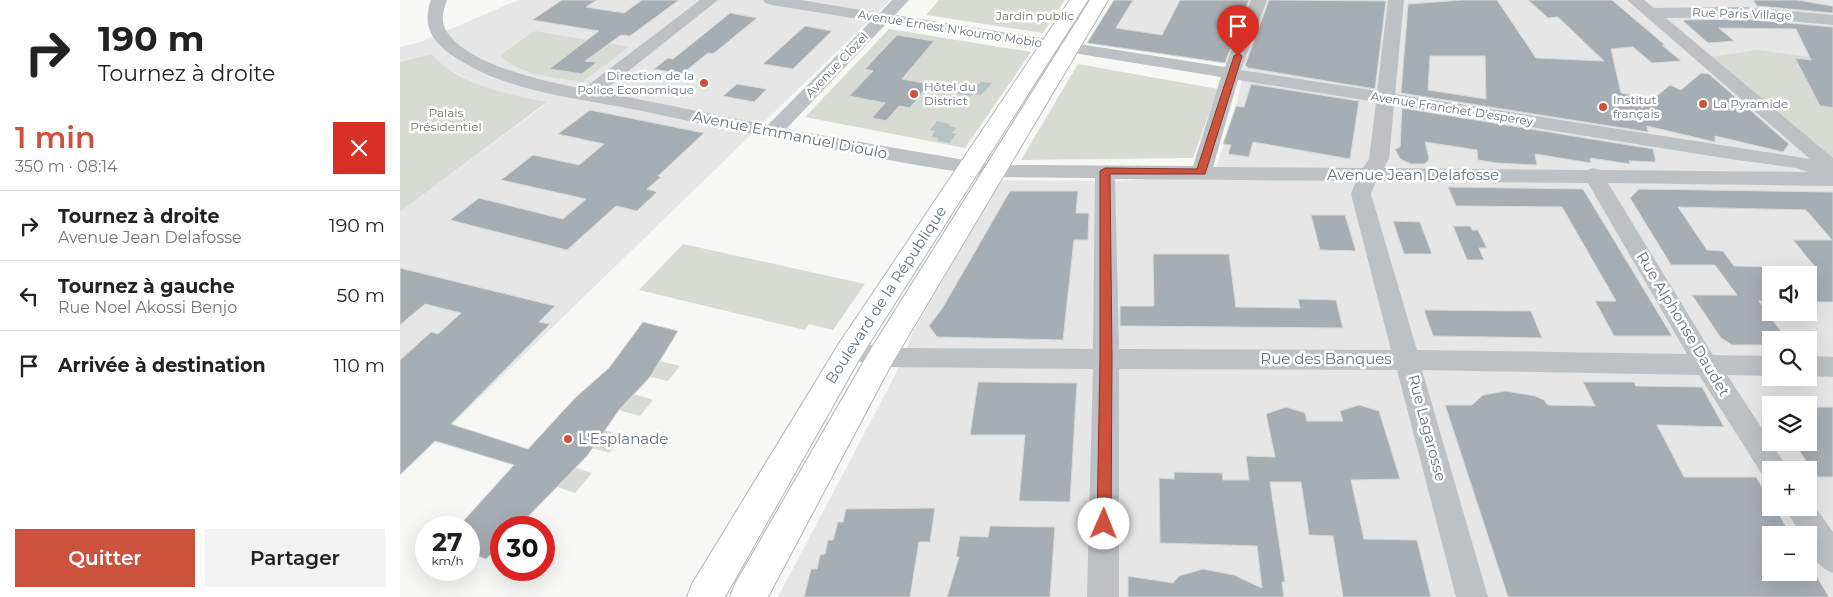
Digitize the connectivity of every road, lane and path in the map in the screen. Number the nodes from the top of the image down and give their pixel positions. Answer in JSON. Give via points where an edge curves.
{"nodes":[{"id":1,"x":439,"y":0,"type":"edge"},
{"id":2,"x":710,"y":0,"type":"edge"},
{"id":3,"x":771,"y":0,"type":"edge"},
{"id":4,"x":901,"y":0,"type":"edge"},
{"id":5,"x":1079,"y":0,"type":"edge"},
{"id":6,"x":1099,"y":0,"type":"edge"},
{"id":7,"x":1259,"y":0,"type":"edge"},
{"id":8,"x":1396,"y":0,"type":"edge"},
{"id":9,"x":1635,"y":0,"type":"edge"},
{"id":10,"x":1650,"y":13,"type":"junction"},
{"id":11,"x":891,"y":20,"type":"junction"},
{"id":12,"x":1833,"y":20,"type":"edge"},
{"id":13,"x":1060,"y":46,"type":"junction"},
{"id":14,"x":1231,"y":74,"type":"junction"},
{"id":15,"x":588,"y":94,"type":"junction"},
{"id":16,"x":1386,"y":98,"type":"junction"},
{"id":17,"x":773,"y":131,"type":"junction"},
{"id":18,"x":1722,"y":152,"type":"junction"},
{"id":19,"x":1833,"y":168,"type":"edge"},
{"id":20,"x":981,"y":169,"type":"junction"},
{"id":21,"x":1105,"y":171,"type":"junction"},
{"id":22,"x":1201,"y":172,"type":"junction"},
{"id":23,"x":1833,"y":174,"type":"edge"},
{"id":24,"x":1370,"y":175,"type":"junction"},
{"id":25,"x":1593,"y":175,"type":"junction"},
{"id":26,"x":1739,"y":177,"type":"junction"},
{"id":27,"x":1833,"y":179,"type":"edge"},
{"id":28,"x":850,"y":350,"type":"junction"},
{"id":29,"x":881,"y":357,"type":"junction"},
{"id":30,"x":1106,"y":358,"type":"junction"},
{"id":31,"x":1408,"y":360,"type":"junction"},
{"id":32,"x":1706,"y":365,"type":"junction"},
{"id":33,"x":1762,"y":366,"type":"edge"},
{"id":34,"x":1817,"y":366,"type":"edge"},
{"id":35,"x":1833,"y":367,"type":"edge"},
{"id":36,"x":1769,"y":461,"type":"edge"},
{"id":37,"x":1805,"y":516,"type":"edge"},
{"id":38,"x":1833,"y":558,"type":"edge"},
{"id":39,"x":705,"y":597,"type":"edge"},
{"id":40,"x":748,"y":597,"type":"edge"},
{"id":41,"x":1103,"y":597,"type":"edge"},
{"id":42,"x":1472,"y":597,"type":"edge"}],
"edges":[{"from":1,"to":15,"type":"street","name":"Avenue Emmanuel Dioulo","via":[[433,10],[434,19],[438,32],[452,48],[499,73]]},
{"from":2,"to":15,"type":"street"},
{"from":3,"to":11,"type":"street","name":"Avenue Ernest N'koumo Mobio"},
{"from":4,"to":11,"type":"street","name":"Avenue Clozel"},
{"from":5,"to":13,"type":"main road","name":"Boulevard de la République"},
{"from":6,"to":13,"type":"main road","name":"Boulevard de la République"},
{"from":7,"to":14,"type":"street"},
{"from":8,"to":16,"type":"street","name":"Rue Lagarosse"},
{"from":9,"to":10,"type":"street"},
{"from":10,"to":12,"type":"street","name":"Rue Paris Village","via":[[1745,12]]},
{"from":10,"to":19,"type":"street"},
{"from":11,"to":13,"type":"street","name":"Avenue Ernest N'koumo Mobio"},
{"from":11,"to":17,"type":"street","name":"Avenue Clozel"},
{"from":13,"to":14,"type":"street","name":"Avenue Franchet D'esperey"},
{"from":13,"to":20,"type":"main road","name":"Boulevard de la République"},
{"from":14,"to":16,"type":"street","name":"Avenue Franchet D'esperey"},
{"from":14,"to":22,"type":"street"},
{"from":15,"to":17,"type":"street","name":"Avenue Emmanuel Dioulo"},
{"from":16,"to":18,"type":"street","name":"Avenue Franchet D'esperey"},
{"from":16,"to":24,"type":"street","name":"Rue Lagarosse","via":[[1379,159]]},
{"from":17,"to":20,"type":"street","name":"Avenue Emmanuel Dioulo"},
{"from":18,"to":23,"type":"street","name":"Avenue Franchet D'esperey","via":[[1799,162]]},
{"from":18,"to":26,"type":"street"},
{"from":20,"to":21,"type":"street","name":"Avenue Jean Delafosse"},
{"from":20,"to":28,"type":"main road","name":"Boulevard de la République"},
{"from":20,"to":29,"type":"main road","name":"Boulevard de la République"},
{"from":21,"to":22,"type":"street","name":"Avenue Jean Delafosse"},
{"from":21,"to":30,"type":"street"},
{"from":22,"to":24,"type":"street","name":"Avenue Jean Delafosse"},
{"from":24,"to":25,"type":"street","name":"Avenue Jean Delafosse"},
{"from":24,"to":31,"type":"street","name":"Rue Lagarosse","via":[[1361,194]]},
{"from":25,"to":26,"type":"street","name":"Avenue Jean Delafosse"},
{"from":25,"to":32,"type":"street","name":"Rue Alphonse Daudet"},
{"from":26,"to":27,"type":"street","name":"Avenue Jean Delafosse"},
{"from":28,"to":29,"type":"street","name":"Rue des Banques"},
{"from":28,"to":39,"type":"main road","name":"Boulevard de la République"},
{"from":29,"to":30,"type":"street","name":"Rue des Banques"},
{"from":29,"to":40,"type":"main road","name":"Boulevard de la République"},
{"from":30,"to":31,"type":"street","name":"Rue des Banques"},
{"from":30,"to":41,"type":"street"},
{"from":31,"to":32,"type":"street","name":"Rue des Banques"},
{"from":31,"to":42,"type":"street","name":"Rue Lagarosse"},
{"from":32,"to":33,"type":"street","name":"Rue des Banques"},
{"from":32,"to":36,"type":"street","name":"Rue Alphonse Daudet"},
{"from":34,"to":35,"type":"street"},
{"from":37,"to":38,"type":"street"}]}
